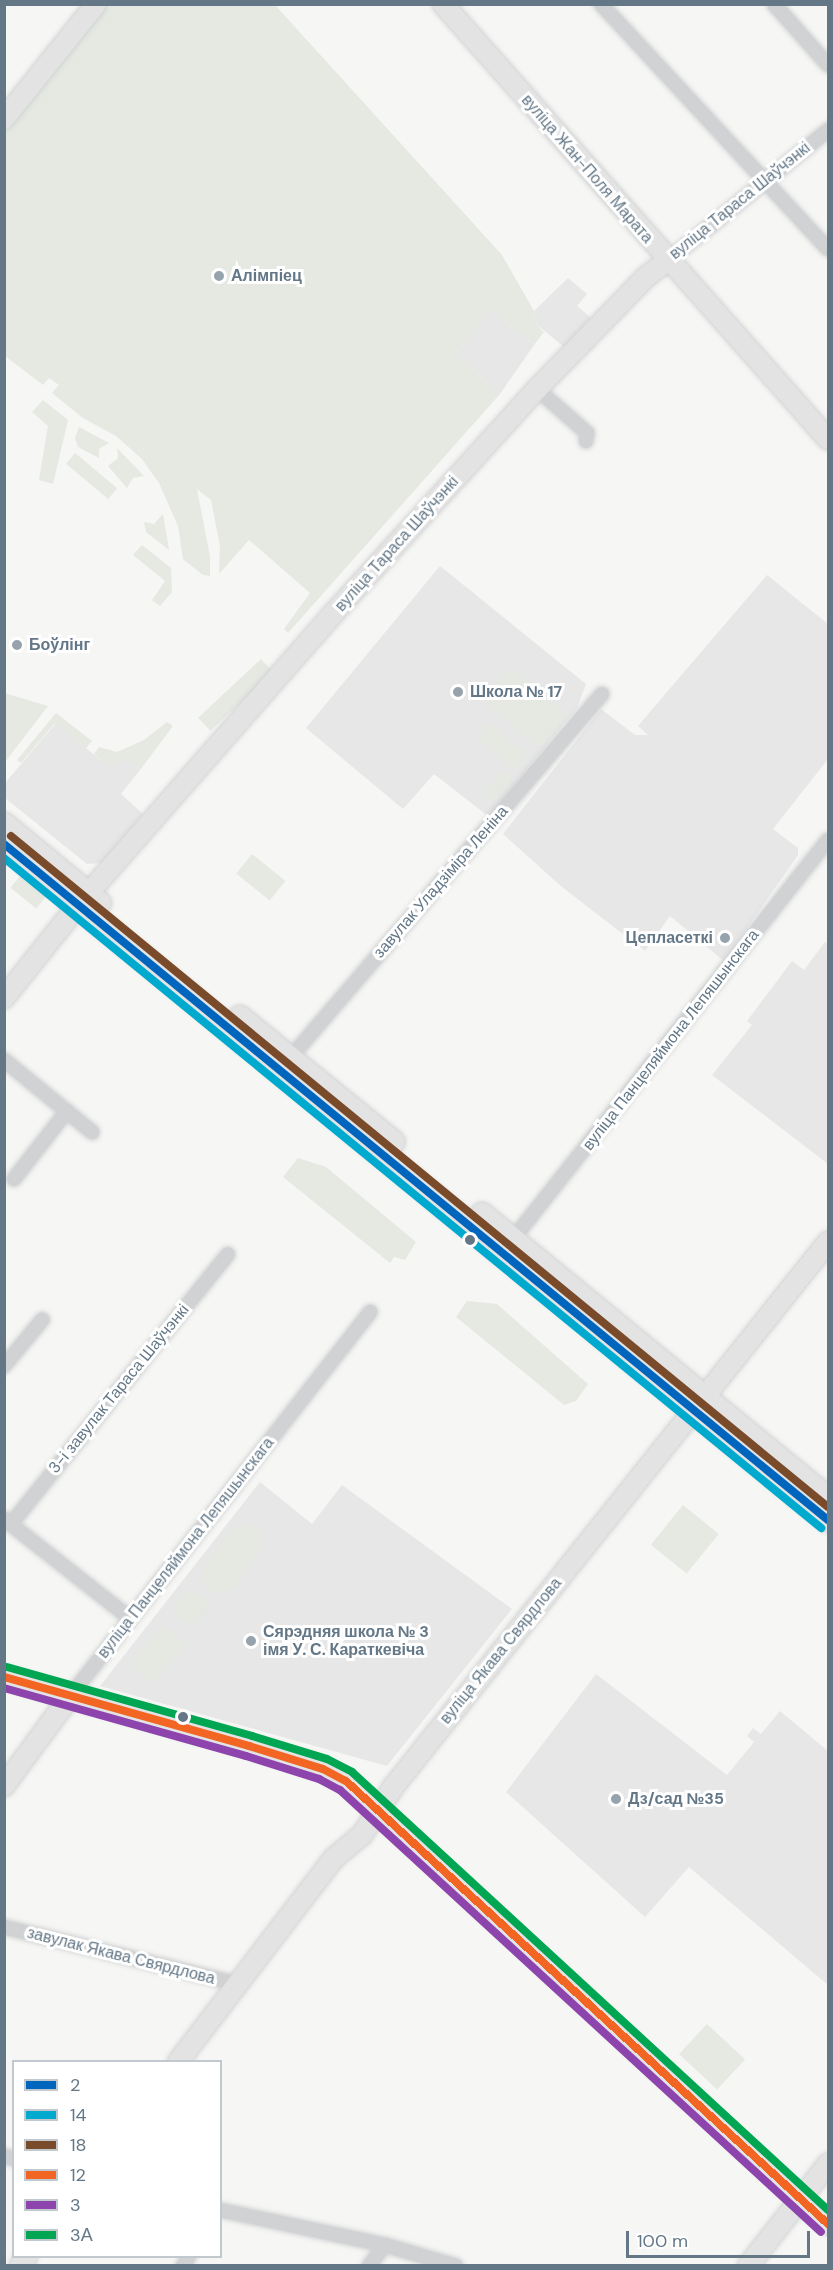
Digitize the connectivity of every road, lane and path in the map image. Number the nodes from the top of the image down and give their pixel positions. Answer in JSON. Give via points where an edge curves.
{"nodes":[{"id":1,"x":443,"y":4,"type":"edge"},
{"id":2,"x":601,"y":4,"type":"edge"},
{"id":3,"x":774,"y":4,"type":"edge"},
{"id":4,"x":92,"y":6,"type":"edge"},
{"id":5,"x":828,"y":65,"type":"edge"},
{"id":6,"x":6,"y":115,"type":"edge"},
{"id":7,"x":828,"y":130,"type":"edge"},
{"id":8,"x":767,"y":182,"type":"junction"},
{"id":9,"x":828,"y":249,"type":"edge"},
{"id":10,"x":667,"y":261,"type":"junction"},
{"id":11,"x":537,"y":389,"type":"junction"},
{"id":12,"x":828,"y":439,"type":"edge"},
{"id":13,"x":586,"y":441,"type":"dead end"},
{"id":14,"x":602,"y":694,"type":"dead end"},
{"id":15,"x":4,"y":824,"type":"edge"},
{"id":16,"x":828,"y":840,"type":"edge"},
{"id":17,"x":4,"y":844,"type":"edge"},
{"id":18,"x":83,"y":899,"type":"junction"},
{"id":19,"x":4,"y":998,"type":"edge"},
{"id":20,"x":4,"y":1060,"type":"edge"},
{"id":21,"x":285,"y":1064,"type":"junction"},
{"id":22,"x":67,"y":1111,"type":"junction"},
{"id":23,"x":92,"y":1132,"type":"dead end"},
{"id":24,"x":14,"y":1179,"type":"dead end"},
{"id":25,"x":513,"y":1239,"type":"junction"},
{"id":26,"x":828,"y":1242,"type":"edge"},
{"id":27,"x":228,"y":1254,"type":"dead end"},
{"id":28,"x":370,"y":1312,"type":"dead end"},
{"id":29,"x":42,"y":1320,"type":"dead end"},
{"id":30,"x":4,"y":1366,"type":"edge"},
{"id":31,"x":701,"y":1404,"type":"junction"},
{"id":32,"x":828,"y":1498,"type":"edge"},
{"id":33,"x":828,"y":1520,"type":"edge"},
{"id":34,"x":8,"y":1522,"type":"edge"},
{"id":35,"x":130,"y":1618,"type":"junction"},
{"id":36,"x":4,"y":1677,"type":"edge"},
{"id":37,"x":71,"y":1695,"type":"junction"},
{"id":38,"x":4,"y":1786,"type":"edge"},
{"id":39,"x":379,"y":1808,"type":"junction"},
{"id":40,"x":4,"y":1927,"type":"edge"},
{"id":41,"x":237,"y":1984,"type":"junction"},
{"id":42,"x":179,"y":2060,"type":"edge"},
{"id":43,"x":828,"y":2164,"type":"edge"},
{"id":44,"x":800,"y":2198,"type":"junction"},
{"id":45,"x":222,"y":2211,"type":"edge"},
{"id":46,"x":828,"y":2224,"type":"edge"},
{"id":47,"x":385,"y":2245,"type":"junction"},
{"id":48,"x":369,"y":2265,"type":"edge"},
{"id":49,"x":456,"y":2265,"type":"edge"},
{"id":50,"x":748,"y":2265,"type":"edge"}],
"edges":[{"from":1,"to":10,"type":"street","name":"вуліца Жан-Поля Марата"},
{"from":2,"to":8,"type":"street"},
{"from":3,"to":5,"type":"street"},
{"from":4,"to":6,"type":"street"},
{"from":7,"to":8,"type":"street","name":"вуліца Тараса Шаўчэнкі"},
{"from":8,"to":9,"type":"street"},
{"from":8,"to":10,"type":"street","name":"вуліца Тараса Шаўчэнкі"},
{"from":10,"to":11,"type":"street","name":"вуліца Тараса Шаўчэнкі","via":[[646,277]]},
{"from":10,"to":12,"type":"street","name":"вуліца Жан-Поля Марата"},
{"from":11,"to":13,"type":"street","via":[[587,433]]},
{"from":11,"to":18,"type":"street","name":"вуліца Тараса Шаўчэнкі"},
{"from":14,"to":21,"type":"street","name":"завулак Уладзіміра Леніна"},
{"from":15,"to":18,"type":"main road"},
{"from":16,"to":25,"type":"street","name":"вуліца Панцеляймона Лепяшынскага"},
{"from":17,"to":18,"type":"main road"},
{"from":18,"to":19,"type":"street","name":"вуліца Тараса Шаўчэнкі"},
{"from":18,"to":21,"type":"main road"},
{"from":20,"to":22,"type":"street"},
{"from":21,"to":25,"type":"main road"},
{"from":21,"to":31,"type":"main road"},
{"from":22,"to":23,"type":"street"},
{"from":22,"to":24,"type":"street"},
{"from":25,"to":31,"type":"main road"},
{"from":26,"to":31,"type":"street","name":"вуліца Якава Свярдлова"},
{"from":27,"to":34,"type":"street","name":"3-і завулак Тараса Шаўчэнкі"},
{"from":28,"to":35,"type":"street","name":"вуліца Панцеляймона Лепяшынскага"},
{"from":29,"to":30,"type":"street"},
{"from":31,"to":32,"type":"main road"},
{"from":31,"to":33,"type":"main road"},
{"from":31,"to":39,"type":"street","name":"вуліца Якава Свярдлова"},
{"from":34,"to":35,"type":"street"},
{"from":35,"to":37,"type":"street","name":"вуліца Панцеляймона Лепяшынскага"},
{"from":36,"to":37,"type":"street"},
{"from":37,"to":38,"type":"street","name":"вуліца Панцеляймона Лепяшынскага"},
{"from":37,"to":39,"type":"street","via":[[323,1769],[346,1781]]},
{"from":39,"to":41,"type":"street","name":"вуліца Якава Свярдлова","via":[[362,1835],[333,1859]]},
{"from":39,"to":44,"type":"street"},
{"from":40,"to":41,"type":"street","name":"завулак Якава Свярдлова"},
{"from":41,"to":42,"type":"street","name":"вуліца Якава Свярдлова"},
{"from":43,"to":44,"type":"street"},
{"from":44,"to":46,"type":"street"},
{"from":44,"to":50,"type":"street"},
{"from":45,"to":47,"type":"street"},
{"from":47,"to":48,"type":"street"},
{"from":47,"to":49,"type":"street"}]}
